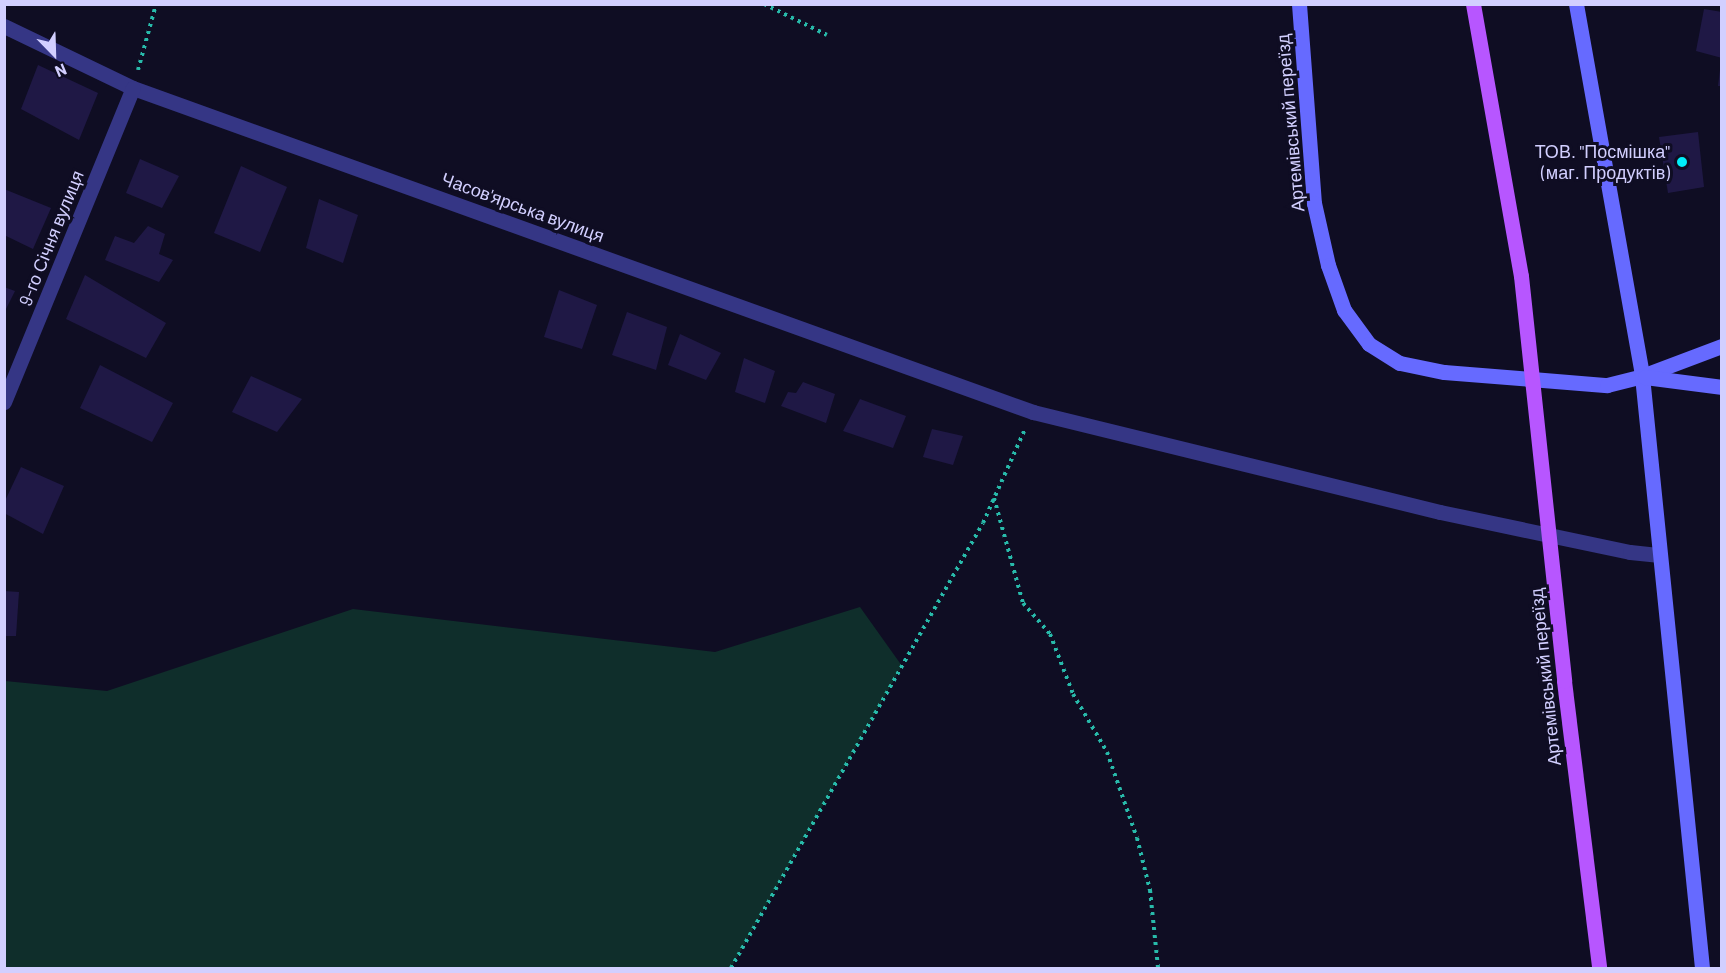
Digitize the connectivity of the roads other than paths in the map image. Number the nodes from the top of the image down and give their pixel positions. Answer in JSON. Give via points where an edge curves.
{"nodes":[{"id":1,"x":1299,"y":4,"type":"edge"},
{"id":2,"x":1473,"y":4,"type":"edge"},
{"id":3,"x":1576,"y":4,"type":"edge"},
{"id":4,"x":4,"y":26,"type":"edge"},
{"id":5,"x":133,"y":88,"type":"junction"},
{"id":6,"x":1722,"y":346,"type":"edge"},
{"id":7,"x":1642,"y":376,"type":"junction"},
{"id":8,"x":1722,"y":387,"type":"edge"},
{"id":9,"x":4,"y":402,"type":"edge"},
{"id":10,"x":1660,"y":555,"type":"junction"},
{"id":11,"x":1599,"y":969,"type":"edge"},
{"id":12,"x":1702,"y":969,"type":"edge"}],
"edges":[{"from":1,"to":7,"type":"street","name":"Артемівський переїзд","via":[[1314,203],[1328,265],[1344,310],[1369,344],[1400,363],[1444,372],[1607,386]]},
{"from":2,"to":11,"type":"main road","name":"Артемівський переїзд","bridge":true,"via":[[1521,276]]},
{"from":3,"to":7,"type":"street"},
{"from":4,"to":5,"type":"street","name":"Часов'ярська вулиця"},
{"from":5,"to":9,"type":"street","name":"9-го Січня вулиця"},
{"from":5,"to":10,"type":"street","name":"Часов'ярська вулиця","via":[[1033,412],[1440,512]]},
{"from":6,"to":7,"type":"street","name":"Артемівський переїзд"},
{"from":7,"to":8,"type":"street"},
{"from":7,"to":10,"type":"street"},
{"from":10,"to":12,"type":"street"}]}
